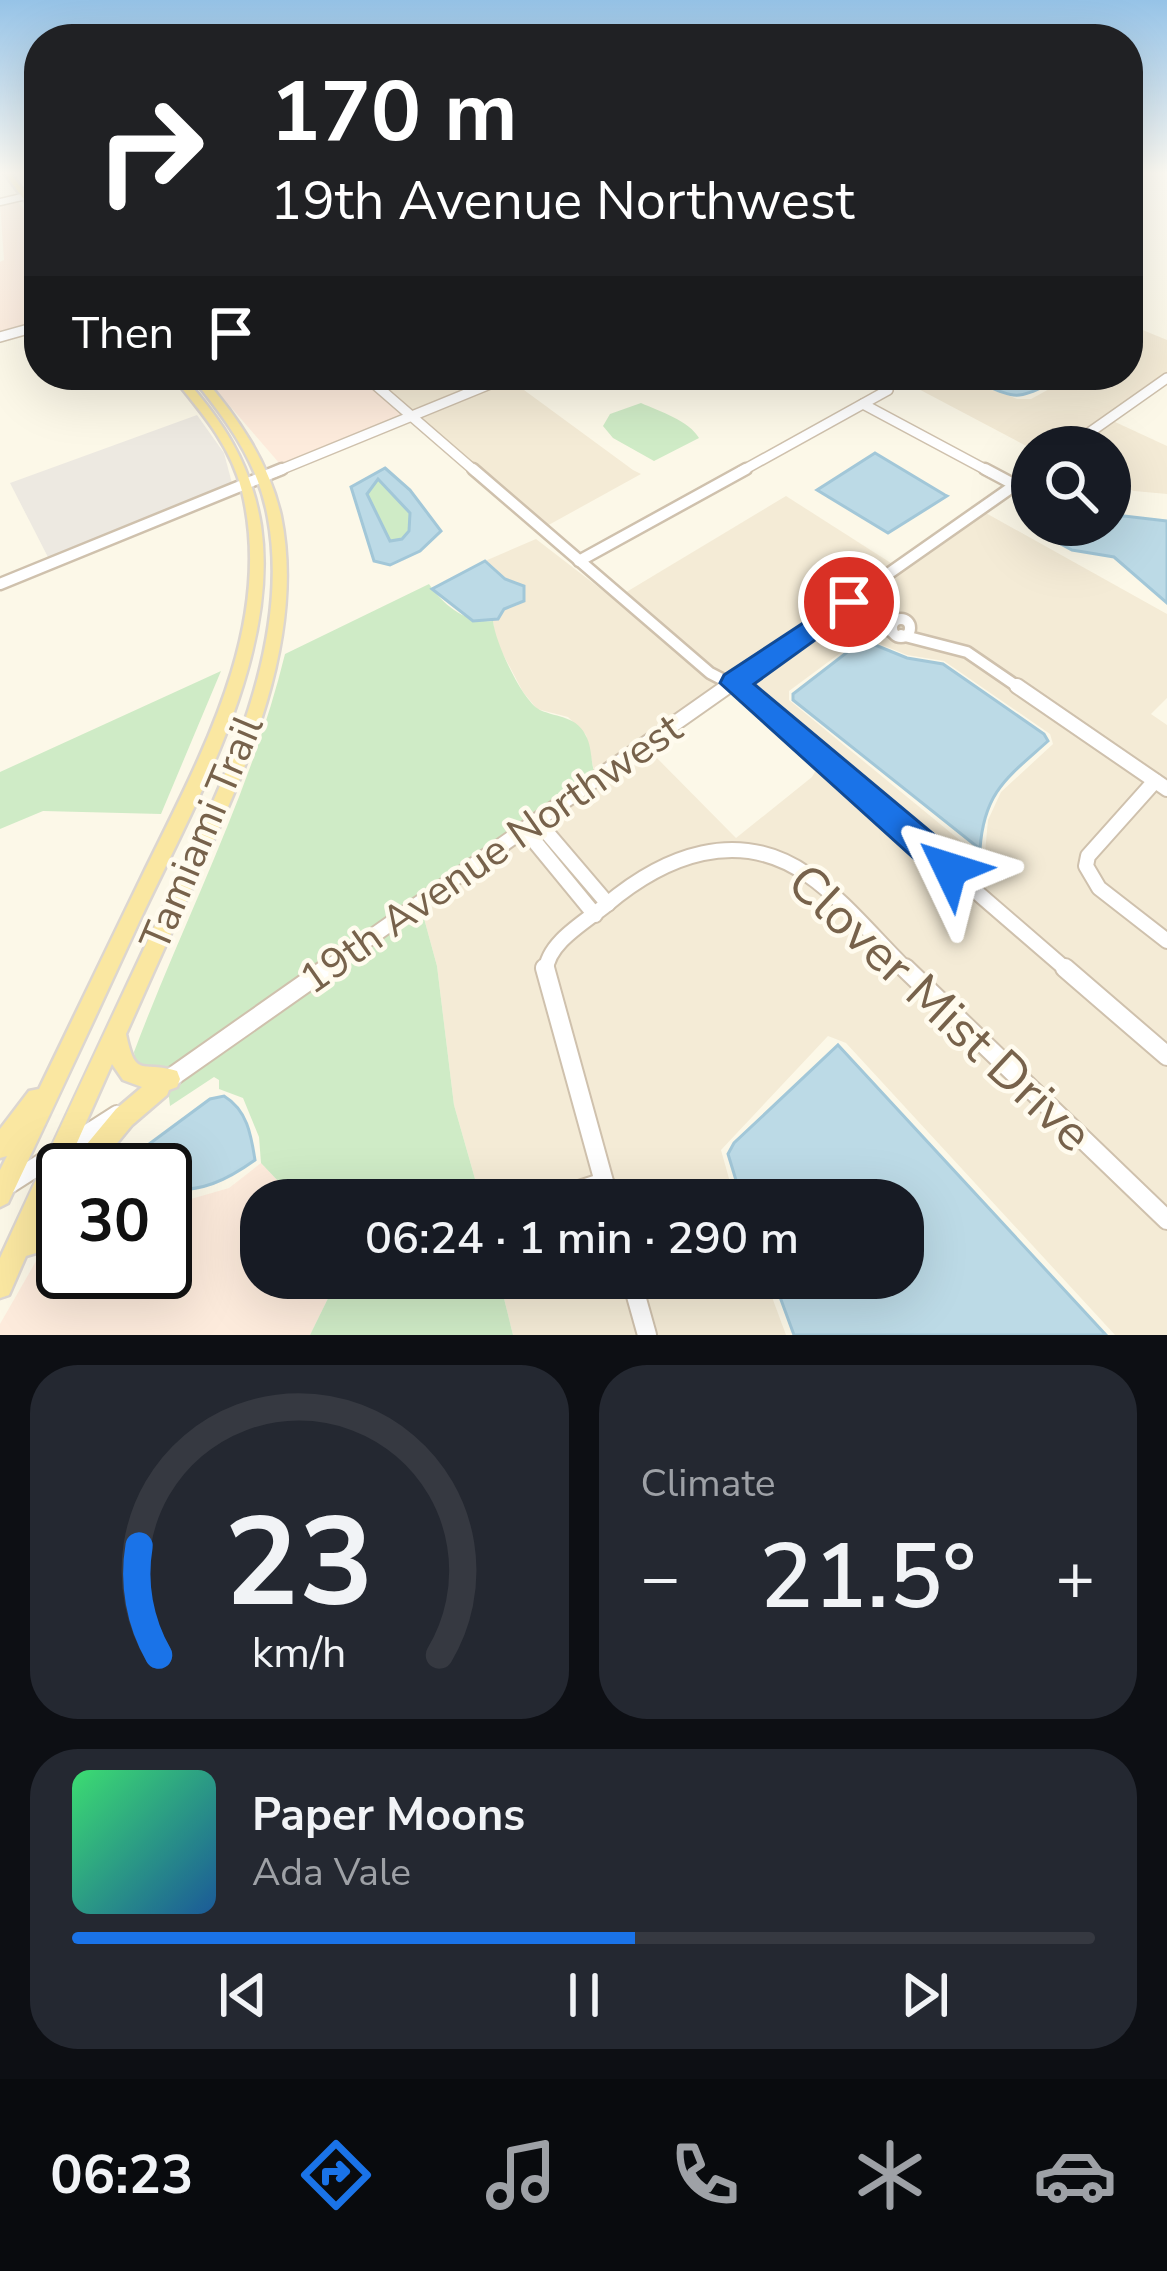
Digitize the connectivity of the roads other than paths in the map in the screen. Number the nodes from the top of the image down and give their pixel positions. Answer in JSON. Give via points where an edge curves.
{"nodes":[{"id":1,"x":1167,"y":378,"type":"edge"},
{"id":2,"x":189,"y":390,"type":"edge"},
{"id":3,"x":208,"y":390,"type":"edge"},
{"id":4,"x":382,"y":390,"type":"edge"},
{"id":5,"x":475,"y":390,"type":"edge"},
{"id":6,"x":888,"y":390,"type":"dead end"},
{"id":7,"x":211,"y":393,"type":"junction"},
{"id":8,"x":196,"y":398,"type":"junction"},
{"id":9,"x":863,"y":404,"type":"junction"},
{"id":10,"x":412,"y":416,"type":"junction"},
{"id":11,"x":1099,"y":426,"type":"edge"},
{"id":12,"x":255,"y":480,"type":"junction"},
{"id":13,"x":1011,"y":483,"type":"edge"},
{"id":14,"x":1011,"y":488,"type":"edge"},
{"id":15,"x":579,"y":561,"type":"junction"},
{"id":16,"x":0,"y":584,"type":"edge"},
{"id":17,"x":849,"y":602,"type":"junction"},
{"id":18,"x":734,"y":683,"type":"junction"},
{"id":19,"x":1161,"y":785,"type":"edge"},
{"id":20,"x":184,"y":810,"type":"junction"},
{"id":21,"x":214,"y":814,"type":"junction"},
{"id":22,"x":532,"y":826,"type":"junction"},
{"id":23,"x":601,"y":909,"type":"junction"},
{"id":24,"x":1167,"y":941,"type":"edge"},
{"id":25,"x":117,"y":1030,"type":"junction"},
{"id":26,"x":1167,"y":1056,"type":"edge"},
{"id":27,"x":54,"y":1078,"type":"junction"},
{"id":28,"x":164,"y":1083,"type":"junction"},
{"id":29,"x":77,"y":1143,"type":"edge"},
{"id":30,"x":93,"y":1143,"type":"edge"},
{"id":31,"x":0,"y":1147,"type":"edge"},
{"id":32,"x":36,"y":1176,"type":"edge"},
{"id":33,"x":603,"y":1179,"type":"edge"},
{"id":34,"x":1,"y":1191,"type":"edge"},
{"id":35,"x":1167,"y":1220,"type":"edge"},
{"id":36,"x":36,"y":1222,"type":"edge"},
{"id":37,"x":36,"y":1232,"type":"edge"},
{"id":38,"x":2,"y":1281,"type":"edge"},
{"id":39,"x":637,"y":1299,"type":"edge"},
{"id":40,"x":647,"y":1335,"type":"edge"}],
"edges":[{"from":1,"to":11,"type":"street"},
{"from":2,"to":8,"type":"main road","name":"Tamiami Trail"},
{"from":3,"to":7,"type":"main road","name":"Tamiami Trail"},
{"from":4,"to":10,"type":"street"},
{"from":5,"to":10,"type":"street"},
{"from":6,"to":9,"type":"street"},
{"from":7,"to":8,"type":"main road"},
{"from":7,"to":12,"type":"main road","name":"Tamiami Trail","via":[[243,434]]},
{"from":8,"to":12,"type":"main road","name":"Tamiami Trail"},
{"from":9,"to":13,"type":"street"},
{"from":9,"to":15,"type":"street"},
{"from":10,"to":12,"type":"street"},
{"from":10,"to":15,"type":"street"},
{"from":12,"to":16,"type":"street"},
{"from":12,"to":20,"type":"main road","name":"Tamiami Trail","via":[[247,639]]},
{"from":12,"to":21,"type":"main road","name":"Tamiami Trail","via":[[278,545],[272,646]]},
{"from":14,"to":17,"type":"street","name":"19th Avenue Northwest"},
{"from":15,"to":18,"type":"street","via":[[710,673]]},
{"from":17,"to":18,"type":"street","name":"19th Avenue Northwest"},
{"from":17,"to":19,"type":"street","via":[[874,620],[967,652]]},
{"from":18,"to":22,"type":"street","name":"19th Avenue Northwest"},
{"from":18,"to":26,"type":"street"},
{"from":19,"to":24,"type":"street","via":[[1086,866],[1100,888]]},
{"from":20,"to":21,"type":"street"},
{"from":20,"to":27,"type":"main road","name":"Tamiami Trail"},
{"from":21,"to":25,"type":"main road","name":"Tamiami Trail"},
{"from":22,"to":23,"type":"street"},
{"from":22,"to":28,"type":"street","name":"19th Avenue Northwest"},
{"from":23,"to":33,"type":"street","name":"Clover Mist Drive","via":[[545,964]]},
{"from":23,"to":35,"type":"street","name":"Clover Mist Drive","via":[[661,863],[703,848],[760,854],[807,874]]},
{"from":25,"to":28,"type":"main road","via":[[117,1054],[129,1075]]},
{"from":25,"to":29,"type":"main road","name":"Tamiami Trail"},
{"from":27,"to":31,"type":"main road"},
{"from":27,"to":34,"type":"main road","name":"Tamiami Trail"},
{"from":28,"to":30,"type":"main road"},
{"from":32,"to":34,"type":"street"},
{"from":36,"to":38,"type":"main road","name":"Tamiami Trail"},
{"from":37,"to":38,"type":"main road"},
{"from":39,"to":40,"type":"street"}]}
